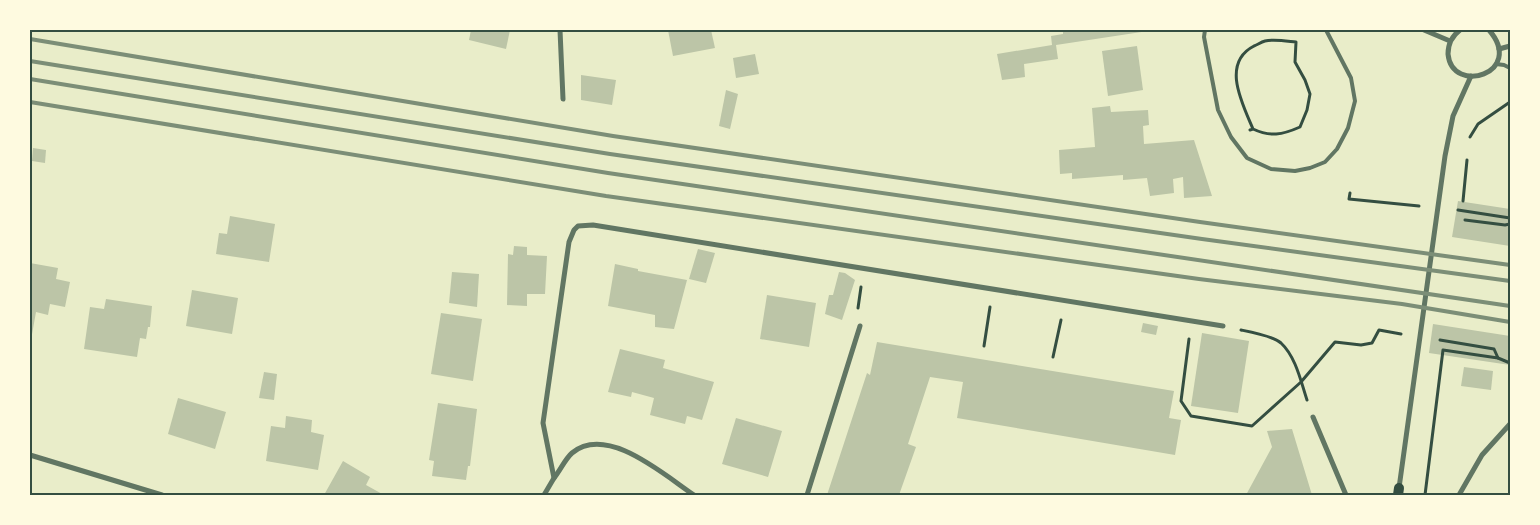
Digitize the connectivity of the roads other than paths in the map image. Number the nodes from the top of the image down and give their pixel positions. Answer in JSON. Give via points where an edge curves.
{"nodes":[{"id":1,"x":560,"y":30,"type":"edge"},
{"id":2,"x":1205,"y":30,"type":"edge"},
{"id":3,"x":1326,"y":30,"type":"edge"},
{"id":4,"x":1424,"y":30,"type":"edge"},
{"id":5,"x":1460,"y":30,"type":"edge"},
{"id":6,"x":1489,"y":30,"type":"edge"},
{"id":7,"x":1450,"y":42,"type":"junction"},
{"id":8,"x":1510,"y":46,"type":"edge"},
{"id":9,"x":1500,"y":49,"type":"junction"},
{"id":10,"x":1496,"y":64,"type":"junction"},
{"id":11,"x":1510,"y":68,"type":"edge"},
{"id":12,"x":1471,"y":76,"type":"junction"},
{"id":13,"x":563,"y":99,"type":"dead end"},
{"id":14,"x":860,"y":326,"type":"road end"},
{"id":15,"x":1223,"y":326,"type":"road end"},
{"id":16,"x":1313,"y":417,"type":"road end"},
{"id":17,"x":1510,"y":424,"type":"edge"},
{"id":18,"x":30,"y":455,"type":"edge"},
{"id":19,"x":554,"y":478,"type":"junction"},
{"id":20,"x":1398,"y":492,"type":"edge"},
{"id":21,"x":162,"y":495,"type":"edge"},
{"id":22,"x":544,"y":495,"type":"edge"},
{"id":23,"x":694,"y":495,"type":"edge"},
{"id":24,"x":807,"y":495,"type":"edge"},
{"id":25,"x":1346,"y":495,"type":"edge"},
{"id":26,"x":1459,"y":495,"type":"edge"}],
"edges":[{"from":1,"to":13,"type":"street"},
{"from":2,"to":3,"type":"lane","via":[[1218,110],[1231,137],[1247,158],[1270,169],[1295,171],[1325,162],[1337,149],[1348,128],[1355,101],[1351,78]]},
{"from":4,"to":7,"type":"street"},
{"from":5,"to":7,"type":"street"},
{"from":6,"to":9,"type":"street"},
{"from":7,"to":12,"type":"street","via":[[1448,56],[1452,64],[1463,74]]},
{"from":8,"to":9,"type":"street"},
{"from":9,"to":10,"type":"street"},
{"from":10,"to":11,"type":"lane"},
{"from":10,"to":12,"type":"street","via":[[1485,74]]},
{"from":12,"to":20,"type":"street","via":[[1453,116],[1445,156]]},
{"from":14,"to":24,"type":"street"},
{"from":15,"to":19,"type":"street","via":[[593,225],[578,226],[569,242],[542,423]]},
{"from":16,"to":25,"type":"street"},
{"from":17,"to":26,"type":"street","via":[[1482,455]]},
{"from":18,"to":21,"type":"street"},
{"from":19,"to":22,"type":"street"},
{"from":19,"to":23,"type":"street","via":[[572,453],[588,444],[606,444],[630,452]]}]}
